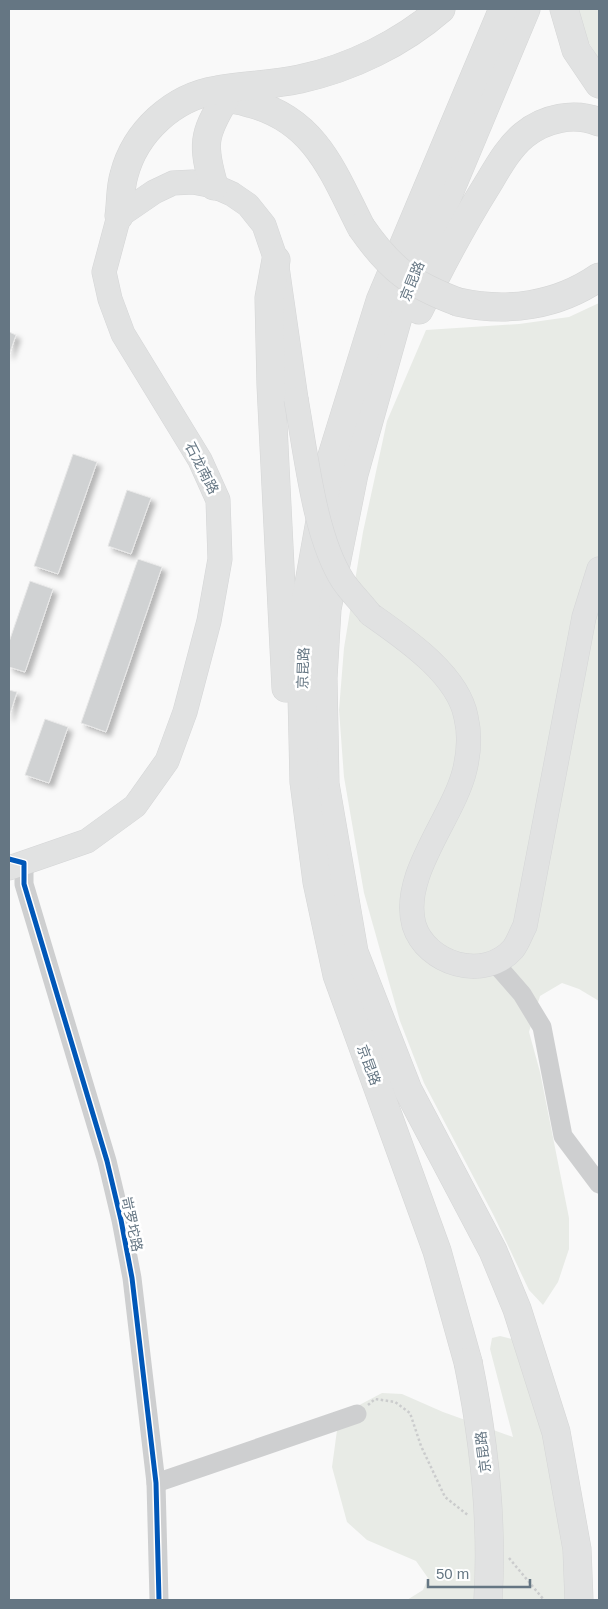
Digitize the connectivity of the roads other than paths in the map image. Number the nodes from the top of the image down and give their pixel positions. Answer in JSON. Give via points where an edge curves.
{"nodes":[{"id":1,"x":441,"y":9,"type":"edge"},
{"id":2,"x":503,"y":9,"type":"edge"},
{"id":3,"x":526,"y":9,"type":"edge"},
{"id":4,"x":564,"y":9,"type":"edge"},
{"id":5,"x":599,"y":84,"type":"edge"},
{"id":6,"x":229,"y":93,"type":"junction"},
{"id":7,"x":599,"y":122,"type":"edge"},
{"id":8,"x":214,"y":186,"type":"junction"},
{"id":9,"x":119,"y":216,"type":"junction"},
{"id":10,"x":276,"y":260,"type":"junction"},
{"id":11,"x":599,"y":263,"type":"edge"},
{"id":12,"x":599,"y":277,"type":"edge"},
{"id":13,"x":459,"y":297,"type":"junction"},
{"id":14,"x":374,"y":398,"type":"junction"},
{"id":15,"x":599,"y":569,"type":"edge"},
{"id":16,"x":14,"y":863,"type":"edge"},
{"id":17,"x":317,"y":882,"type":"junction"},
{"id":18,"x":494,"y":962,"type":"junction"},
{"id":19,"x":599,"y":1184,"type":"edge"},
{"id":20,"x":357,"y":1414,"type":"road end"},
{"id":21,"x":156,"y":1483,"type":"junction"},
{"id":22,"x":160,"y":1600,"type":"edge"},
{"id":23,"x":488,"y":1600,"type":"edge"},
{"id":24,"x":579,"y":1600,"type":"edge"}],
"edges":[{"from":1,"to":6,"type":"highway","via":[[425,23],[362,59],[299,79]]},
{"from":2,"to":17,"type":"highway","name":"京昆路","via":[[380,302],[331,459],[306,600],[302,695],[304,782]]},
{"from":3,"to":14,"type":"highway","name":"京昆路","via":[[400,310]]},
{"from":4,"to":5,"type":"highway","via":[[576,50]]},
{"from":6,"to":8,"type":"highway","via":[[210,124],[205,142]]},
{"from":6,"to":9,"type":"highway","via":[[198,95],[170,109],[153,123],[138,141],[124,175]]},
{"from":6,"to":13,"type":"highway","bridge":true,"via":[[235,99],[278,112],[299,126],[318,148],[366,224],[378,252],[404,277],[431,292]]},
{"from":7,"to":14,"type":"highway","via":[[575,117],[538,125],[504,157],[453,240]]},
{"from":8,"to":9,"type":"main road","via":[[173,183]]},
{"from":8,"to":10,"type":"main road","via":[[248,205],[264,225]]},
{"from":9,"to":16,"type":"main road","name":"石龙南路","via":[[104,272],[110,299],[123,334],[200,460],[218,500],[220,559],[209,621],[185,712],[167,761],[135,806],[86,841]]},
{"from":10,"to":17,"type":"highway","via":[[270,298],[271,385],[291,784],[300,854]]},
{"from":10,"to":18,"type":"main road","bridge":true,"via":[[296,399],[318,514],[329,552],[343,581],[370,614],[440,670],[466,715],[469,742],[465,770],[417,880],[412,903],[414,926],[427,947],[447,962],[470,966]]},
{"from":11,"to":13,"type":"highway","via":[[562,284],[528,294]]},
{"from":12,"to":13,"type":"highway","via":[[567,295],[529,305],[490,307]]},
{"from":14,"to":24,"type":"highway","name":"京昆路","via":[[354,474],[327,609],[323,678],[326,784],[354,952],[408,1090],[493,1251],[517,1310],[556,1432],[578,1548]]},
{"from":15,"to":18,"type":"main road","via":[[584,617],[525,926],[512,950]]},
{"from":16,"to":21,"type":"street","name":"岢罗坨路","via":[[24,884],[107,1161],[121,1220],[132,1278]]},
{"from":17,"to":23,"type":"highway","name":"京昆路","bridge":true,"via":[[337,975],[437,1251],[468,1362],[485,1466],[489,1531]]},
{"from":18,"to":19,"type":"street","via":[[522,994],[542,1027],[563,1136]]},
{"from":20,"to":21,"type":"street"},
{"from":21,"to":22,"type":"street","name":"岢罗坨路"}]}
